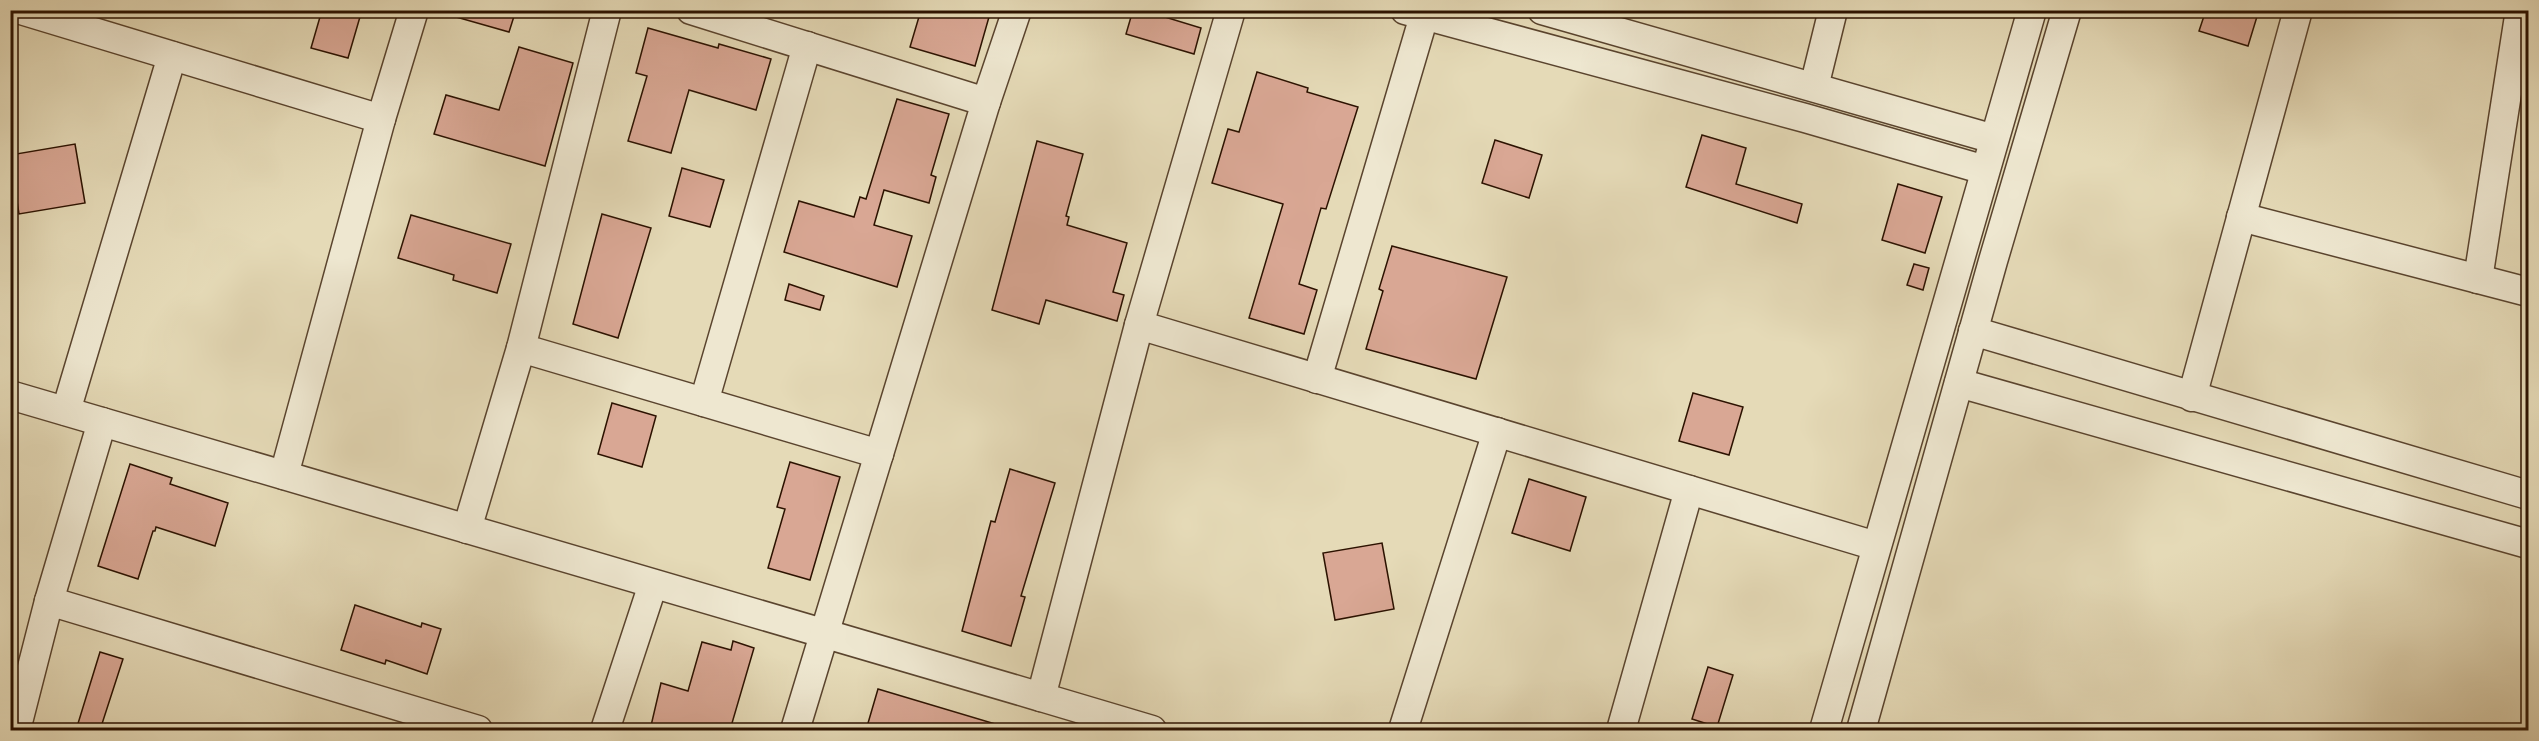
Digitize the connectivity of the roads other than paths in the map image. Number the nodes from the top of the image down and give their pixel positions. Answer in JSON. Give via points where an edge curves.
{"nodes":[{"id":1,"x":21,"y":10,"type":"edge"},
{"id":2,"x":414,"y":10,"type":"edge"},
{"id":3,"x":607,"y":10,"type":"edge"},
{"id":4,"x":691,"y":10,"type":"edge"},
{"id":5,"x":1017,"y":10,"type":"edge"},
{"id":6,"x":1232,"y":10,"type":"edge"},
{"id":7,"x":1542,"y":10,"type":"edge"},
{"id":8,"x":1833,"y":10,"type":"edge"},
{"id":9,"x":2032,"y":10,"type":"edge"},
{"id":10,"x":2067,"y":10,"type":"edge"},
{"id":11,"x":2298,"y":10,"type":"edge"},
{"id":12,"x":2520,"y":10,"type":"edge"},
{"id":13,"x":1414,"y":13,"type":"edge"},
{"id":14,"x":807,"y":46,"type":"junction"},
{"id":15,"x":172,"y":56,"type":"junction"},
{"id":16,"x":1814,"y":87,"type":"junction"},
{"id":17,"x":986,"y":102,"type":"junction"},
{"id":18,"x":381,"y":119,"type":"junction"},
{"id":19,"x":1994,"y":139,"type":"junction"},
{"id":20,"x":1985,"y":170,"type":"junction"},
{"id":21,"x":2241,"y":217,"type":"junction"},
{"id":22,"x":2478,"y":279,"type":"junction"},
{"id":23,"x":2529,"y":292,"type":"edge"},
{"id":24,"x":1139,"y":326,"type":"junction"},
{"id":25,"x":1973,"y":331,"type":"junction"},
{"id":26,"x":521,"y":348,"type":"junction"},
{"id":27,"x":1317,"y":379,"type":"junction"},
{"id":28,"x":1959,"y":383,"type":"junction"},
{"id":29,"x":10,"y":395,"type":"edge"},
{"id":30,"x":2192,"y":397,"type":"junction"},
{"id":31,"x":704,"y":402,"type":"junction"},
{"id":32,"x":66,"y":411,"type":"junction"},
{"id":33,"x":102,"y":422,"type":"junction"},
{"id":34,"x":1497,"y":432,"type":"junction"},
{"id":35,"x":879,"y":454,"type":"junction"},
{"id":36,"x":284,"y":475,"type":"junction"},
{"id":37,"x":1689,"y":490,"type":"junction"},
{"id":38,"x":2529,"y":495,"type":"edge"},
{"id":39,"x":467,"y":529,"type":"junction"},
{"id":40,"x":2529,"y":544,"type":"edge"},
{"id":41,"x":1876,"y":546,"type":"junction"},
{"id":42,"x":653,"y":584,"type":"junction"},
{"id":43,"x":49,"y":601,"type":"junction"},
{"id":44,"x":825,"y":634,"type":"junction"},
{"id":45,"x":1041,"y":697,"type":"junction"},
{"id":46,"x":16,"y":730,"type":"edge"},
{"id":47,"x":478,"y":730,"type":"edge"},
{"id":48,"x":605,"y":730,"type":"edge"},
{"id":49,"x":795,"y":730,"type":"edge"},
{"id":50,"x":1152,"y":730,"type":"edge"},
{"id":51,"x":1403,"y":730,"type":"edge"},
{"id":52,"x":1621,"y":730,"type":"edge"},
{"id":53,"x":1824,"y":730,"type":"edge"},
{"id":54,"x":1861,"y":730,"type":"edge"}],
"edges":[{"from":1,"to":15,"type":"street"},
{"from":2,"to":18,"type":"street"},
{"from":3,"to":26,"type":"street"},
{"from":4,"to":14,"type":"street"},
{"from":5,"to":17,"type":"street"},
{"from":6,"to":24,"type":"street"},
{"from":7,"to":16,"type":"street"},
{"from":8,"to":16,"type":"street"},
{"from":9,"to":19,"type":"street"},
{"from":10,"to":25,"type":"street"},
{"from":11,"to":21,"type":"street"},
{"from":12,"to":22,"type":"street"},
{"from":13,"to":20,"type":"street"},
{"from":13,"to":27,"type":"street"},
{"from":14,"to":17,"type":"street"},
{"from":14,"to":31,"type":"street"},
{"from":15,"to":18,"type":"street"},
{"from":15,"to":32,"type":"street"},
{"from":16,"to":19,"type":"street"},
{"from":17,"to":35,"type":"street"},
{"from":18,"to":36,"type":"street"},
{"from":19,"to":20,"type":"street"},
{"from":20,"to":41,"type":"street"},
{"from":21,"to":22,"type":"street"},
{"from":21,"to":30,"type":"street"},
{"from":22,"to":23,"type":"street"},
{"from":24,"to":27,"type":"street"},
{"from":24,"to":45,"type":"street"},
{"from":25,"to":28,"type":"street"},
{"from":25,"to":30,"type":"street"},
{"from":26,"to":31,"type":"street"},
{"from":26,"to":39,"type":"street"},
{"from":27,"to":34,"type":"street"},
{"from":28,"to":40,"type":"street"},
{"from":28,"to":54,"type":"street"},
{"from":29,"to":32,"type":"street"},
{"from":30,"to":38,"type":"street"},
{"from":31,"to":35,"type":"street"},
{"from":32,"to":33,"type":"street"},
{"from":33,"to":36,"type":"street"},
{"from":33,"to":43,"type":"street"},
{"from":34,"to":37,"type":"street"},
{"from":34,"to":51,"type":"street"},
{"from":35,"to":44,"type":"street"},
{"from":36,"to":39,"type":"street"},
{"from":37,"to":41,"type":"street"},
{"from":37,"to":52,"type":"street"},
{"from":39,"to":42,"type":"street"},
{"from":41,"to":53,"type":"street"},
{"from":42,"to":44,"type":"street"},
{"from":42,"to":48,"type":"street"},
{"from":43,"to":46,"type":"street"},
{"from":43,"to":47,"type":"street"},
{"from":44,"to":45,"type":"street"},
{"from":44,"to":49,"type":"street"},
{"from":45,"to":50,"type":"street"}]}
